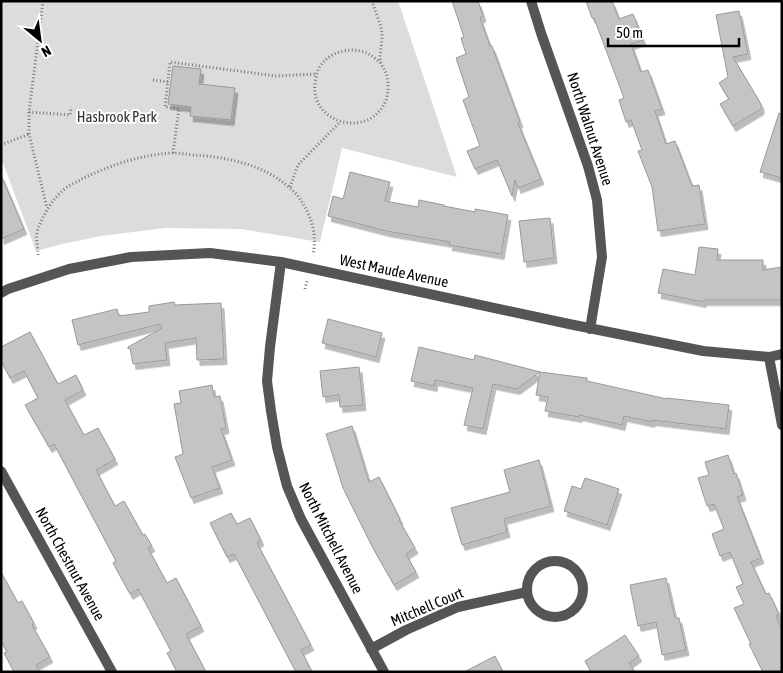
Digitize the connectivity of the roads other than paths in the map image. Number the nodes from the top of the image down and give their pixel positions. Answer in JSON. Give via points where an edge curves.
{"nodes":[{"id":1,"x":532,"y":1,"type":"edge"},
{"id":2,"x":281,"y":262,"type":"junction"},
{"id":3,"x":1,"y":293,"type":"edge"},
{"id":4,"x":590,"y":329,"type":"junction"},
{"id":5,"x":782,"y":354,"type":"edge"},
{"id":6,"x":769,"y":357,"type":"junction"},
{"id":7,"x":782,"y":425,"type":"edge"},
{"id":8,"x":1,"y":472,"type":"edge"},
{"id":9,"x":527,"y":592,"type":"junction"},
{"id":10,"x":371,"y":649,"type":"junction"},
{"id":11,"x":112,"y":672,"type":"edge"},
{"id":12,"x":384,"y":672,"type":"edge"}],
"edges":[{"from":1,"to":4,"type":"street","name":"North Walnut Avenue","via":[[597,200],[602,257]]},
{"from":2,"to":3,"type":"street","name":"West Maude Avenue","via":[[210,253],[130,257],[69,269]]},
{"from":2,"to":4,"type":"street","name":"West Maude Avenue"},
{"from":2,"to":10,"type":"street","name":"North Mitchell Avenue","via":[[268,381],[277,447],[287,486],[301,519]]},
{"from":4,"to":6,"type":"street","name":"West Maude Avenue","via":[[703,351]]},
{"from":5,"to":6,"type":"street","name":"West Maude Avenue"},
{"from":6,"to":7,"type":"street"},
{"from":8,"to":11,"type":"street","name":"North Chestnut Avenue"},
{"from":9,"to":9,"type":"street","via":[[535,609],[544,615],[558,617],[575,608],[583,590],[577,572],[570,565],[556,561],[537,567],[527,583]]},
{"from":9,"to":10,"type":"street","name":"Mitchell Court","via":[[458,607]]},
{"from":10,"to":12,"type":"street","name":"North Mitchell Avenue"}]}
